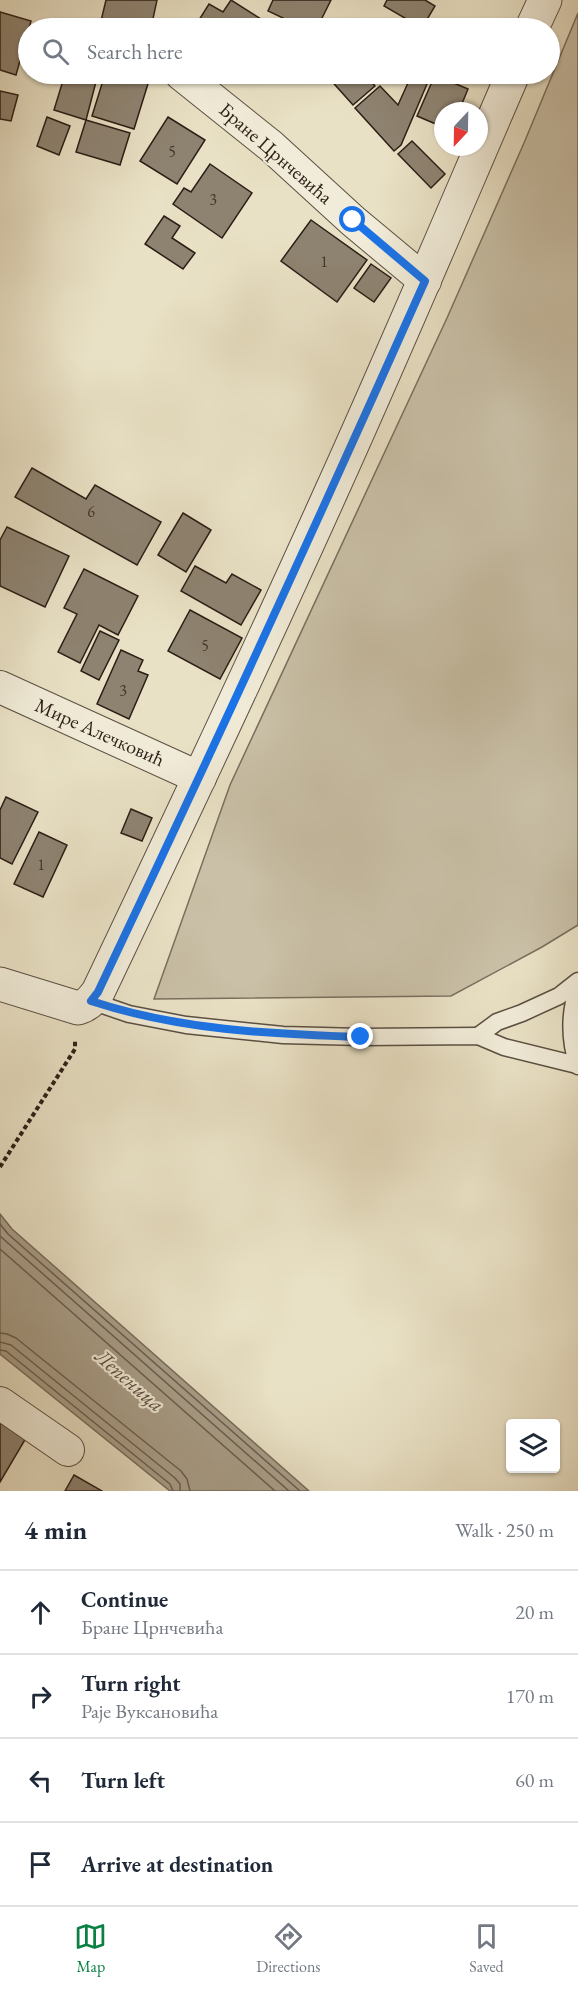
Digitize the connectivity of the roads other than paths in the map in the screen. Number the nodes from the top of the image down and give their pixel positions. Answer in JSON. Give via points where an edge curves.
{"nodes":[{"id":1,"x":544,"y":0,"type":"edge"},
{"id":2,"x":536,"y":18,"type":"edge"},
{"id":3,"x":194,"y":84,"type":"edge"},
{"id":4,"x":509,"y":84,"type":"edge"},
{"id":5,"x":425,"y":281,"type":"junction"},
{"id":6,"x":0,"y":687,"type":"edge"},
{"id":7,"x":200,"y":778,"type":"junction"},
{"id":8,"x":578,"y":981,"type":"edge"},
{"id":9,"x":0,"y":984,"type":"edge"},
{"id":10,"x":578,"y":987,"type":"edge"},
{"id":11,"x":85,"y":1005,"type":"junction"},
{"id":12,"x":478,"y":1036,"type":"junction"},
{"id":13,"x":578,"y":1066,"type":"edge"},
{"id":14,"x":0,"y":1403,"type":"edge"},
{"id":15,"x":68,"y":1450,"type":"dead end"}],
"edges":[{"from":1,"to":2,"type":"street"},
{"from":3,"to":5,"type":"street","name":"Бране Црнчевића","via":[[271,146]]},
{"from":4,"to":5,"type":"street"},
{"from":5,"to":7,"type":"street"},
{"from":6,"to":7,"type":"street","name":"Мире Алечковић"},
{"from":7,"to":11,"type":"street","via":[[98,992]]},
{"from":8,"to":12,"type":"lane","via":[[559,996],[497,1022]]},
{"from":9,"to":11,"type":"street"},
{"from":10,"to":13,"type":"lane","via":[[570,1032]]},
{"from":11,"to":12,"type":"lane","via":[[186,1025],[283,1035]]},
{"from":12,"to":13,"type":"lane","via":[[504,1047]]},
{"from":14,"to":15,"type":"street"}]}
